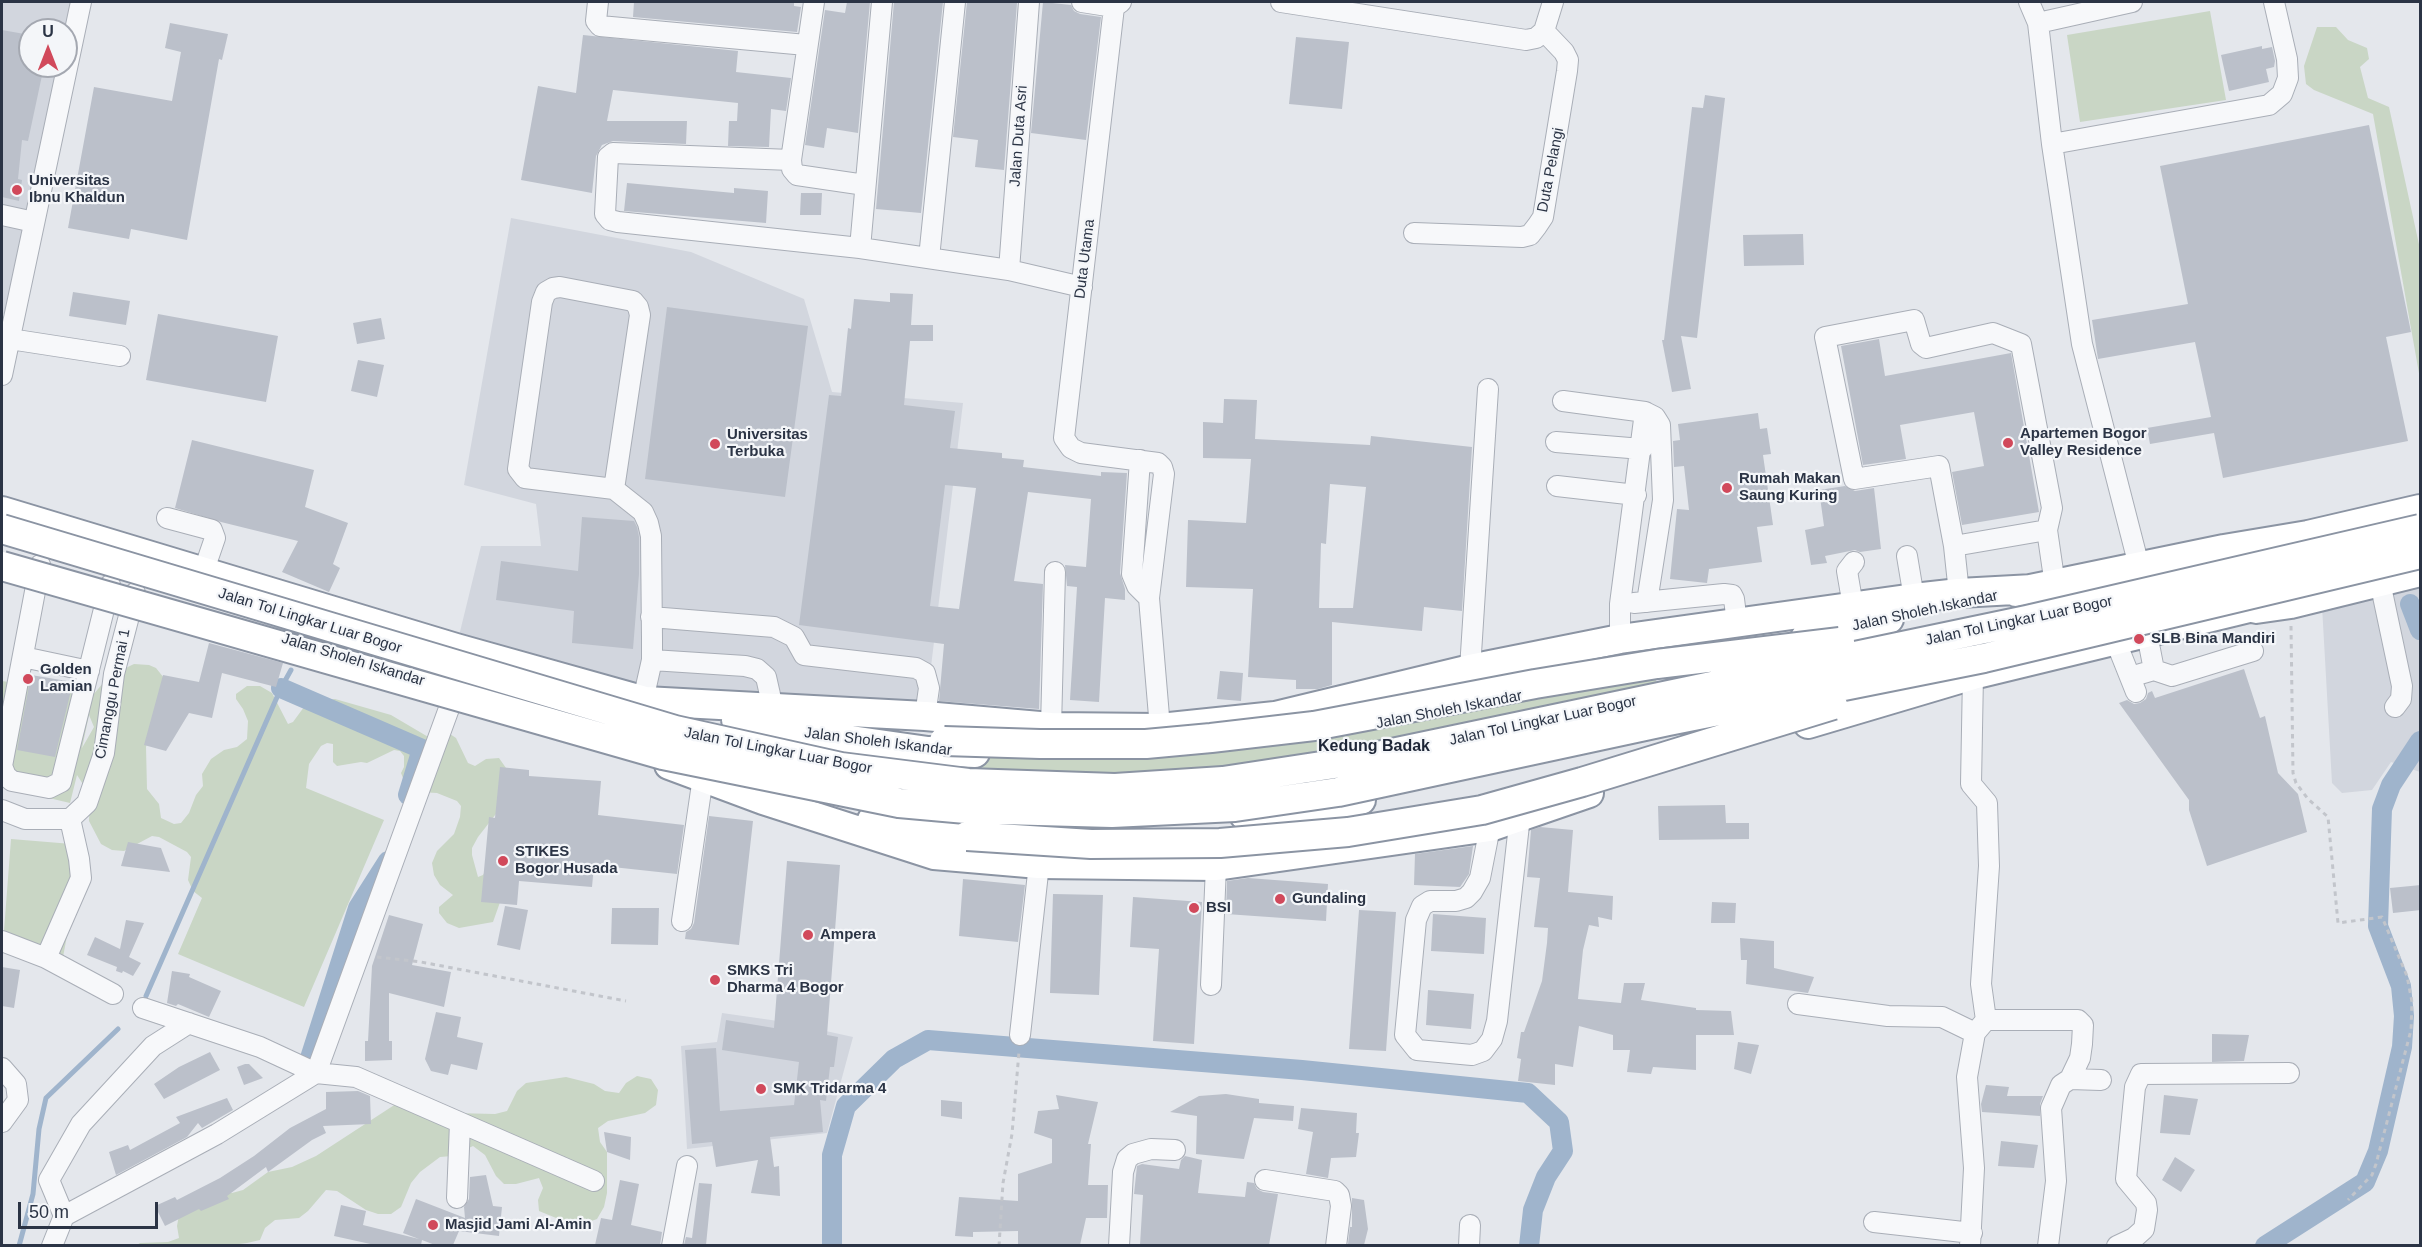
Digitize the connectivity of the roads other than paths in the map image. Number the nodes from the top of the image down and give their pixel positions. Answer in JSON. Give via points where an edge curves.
{"nodes":[{"id":1,"x":81,"y":2,"type":"edge"},
{"id":2,"x":598,"y":2,"type":"edge"},
{"id":3,"x":814,"y":2,"type":"edge"},
{"id":4,"x":882,"y":2,"type":"edge"},
{"id":5,"x":955,"y":2,"type":"edge"},
{"id":6,"x":1029,"y":2,"type":"edge"},
{"id":7,"x":1082,"y":2,"type":"edge"},
{"id":8,"x":1281,"y":2,"type":"edge"},
{"id":9,"x":1553,"y":2,"type":"edge"},
{"id":10,"x":2029,"y":2,"type":"edge"},
{"id":11,"x":2132,"y":2,"type":"edge"},
{"id":12,"x":2274,"y":2,"type":"edge"},
{"id":13,"x":1118,"y":4,"type":"edge"},
{"id":14,"x":2038,"y":23,"type":"junction"},
{"id":15,"x":1544,"y":31,"type":"junction"},
{"id":16,"x":806,"y":45,"type":"junction"},
{"id":17,"x":2052,"y":144,"type":"junction"},
{"id":18,"x":790,"y":160,"type":"junction"},
{"id":19,"x":865,"y":185,"type":"junction"},
{"id":20,"x":2,"y":215,"type":"edge"},
{"id":21,"x":34,"y":222,"type":"junction"},
{"id":22,"x":1414,"y":233,"type":"dead end"},
{"id":23,"x":860,"y":248,"type":"junction"},
{"id":24,"x":930,"y":258,"type":"junction"},
{"id":25,"x":1009,"y":270,"type":"junction"},
{"id":26,"x":1082,"y":288,"type":"junction"},
{"id":27,"x":10,"y":339,"type":"junction"},
{"id":28,"x":120,"y":356,"type":"dead end"},
{"id":29,"x":2,"y":375,"type":"edge"},
{"id":30,"x":1488,"y":389,"type":"dead end"},
{"id":31,"x":1563,"y":401,"type":"dead end"},
{"id":32,"x":1646,"y":412,"type":"junction"},
{"id":33,"x":1556,"y":442,"type":"dead end"},
{"id":34,"x":1642,"y":449,"type":"junction"},
{"id":35,"x":1557,"y":486,"type":"dead end"},
{"id":36,"x":614,"y":489,"type":"junction"},
{"id":37,"x":2421,"y":491,"type":"edge"},
{"id":38,"x":1636,"y":495,"type":"junction"},
{"id":39,"x":2421,"y":509,"type":"edge"},
{"id":40,"x":2,"y":510,"type":"edge"},
{"id":41,"x":167,"y":518,"type":"dead end"},
{"id":42,"x":2,"y":529,"type":"edge"},
{"id":43,"x":2421,"y":529,"type":"edge"},
{"id":44,"x":2047,"y":530,"type":"junction"},
{"id":45,"x":1954,"y":546,"type":"junction"},
{"id":46,"x":2224,"y":549,"type":"junction"},
{"id":47,"x":2,"y":552,"type":"edge"},
{"id":48,"x":2421,"y":555,"type":"edge"},
{"id":49,"x":1907,"y":556,"type":"dead end"},
{"id":50,"x":2421,"y":561,"type":"edge"},
{"id":51,"x":1854,"y":562,"type":"dead end"},
{"id":52,"x":41,"y":564,"type":"junction"},
{"id":53,"x":2,"y":566,"type":"edge"},
{"id":54,"x":2139,"y":566,"type":"junction"},
{"id":55,"x":204,"y":570,"type":"junction"},
{"id":56,"x":1055,"y":572,"type":"dead end"},
{"id":57,"x":2421,"y":572,"type":"edge"},
{"id":58,"x":2380,"y":582,"type":"junction"},
{"id":59,"x":2044,"y":587,"type":"junction"},
{"id":60,"x":123,"y":588,"type":"junction"},
{"id":61,"x":1959,"y":593,"type":"junction"},
{"id":62,"x":1914,"y":598,"type":"junction"},
{"id":63,"x":1647,"y":602,"type":"junction"},
{"id":64,"x":1620,"y":604,"type":"junction"},
{"id":65,"x":1852,"y":606,"type":"junction"},
{"id":66,"x":2236,"y":612,"type":"junction"},
{"id":67,"x":651,"y":617,"type":"junction"},
{"id":68,"x":2027,"y":620,"type":"junction"},
{"id":69,"x":1737,"y":623,"type":"junction"},
{"id":70,"x":2147,"y":634,"type":"junction"},
{"id":71,"x":1620,"y":639,"type":"junction"},
{"id":72,"x":1802,"y":639,"type":"junction"},
{"id":73,"x":2116,"y":642,"type":"junction"},
{"id":74,"x":2253,"y":651,"type":"dead end"},
{"id":75,"x":23,"y":657,"type":"junction"},
{"id":76,"x":652,"y":660,"type":"junction"},
{"id":77,"x":1978,"y":667,"type":"junction"},
{"id":78,"x":1470,"y":669,"type":"junction"},
{"id":79,"x":2154,"y":670,"type":"junction"},
{"id":80,"x":89,"y":671,"type":"junction"},
{"id":81,"x":455,"y":692,"type":"junction"},
{"id":82,"x":1914,"y":692,"type":"junction"},
{"id":83,"x":1814,"y":699,"type":"junction"},
{"id":84,"x":644,"y":701,"type":"junction"},
{"id":85,"x":2395,"y":707,"type":"dead end"},
{"id":86,"x":773,"y":708,"type":"junction"},
{"id":87,"x":925,"y":716,"type":"junction"},
{"id":88,"x":1050,"y":727,"type":"junction"},
{"id":89,"x":1160,"y":728,"type":"junction"},
{"id":90,"x":823,"y":736,"type":"junction"},
{"id":91,"x":703,"y":777,"type":"junction"},
{"id":92,"x":777,"y":791,"type":"junction"},
{"id":93,"x":2,"y":810,"type":"edge"},
{"id":94,"x":1520,"y":816,"type":"junction"},
{"id":95,"x":25,"y":819,"type":"junction"},
{"id":96,"x":70,"y":819,"type":"junction"},
{"id":97,"x":2,"y":827,"type":"edge"},
{"id":98,"x":1490,"y":827,"type":"junction"},
{"id":99,"x":1039,"y":864,"type":"junction"},
{"id":100,"x":1216,"y":866,"type":"junction"},
{"id":101,"x":682,"y":921,"type":"dead end"},
{"id":102,"x":2,"y":941,"type":"edge"},
{"id":103,"x":46,"y":958,"type":"junction"},
{"id":104,"x":1210,"y":985,"type":"dead end"},
{"id":105,"x":113,"y":993,"type":"dead end"},
{"id":106,"x":1798,"y":1004,"type":"dead end"},
{"id":107,"x":143,"y":1008,"type":"dead end"},
{"id":108,"x":189,"y":1023,"type":"junction"},
{"id":109,"x":1981,"y":1027,"type":"junction"},
{"id":110,"x":1020,"y":1043,"type":"road end"},
{"id":111,"x":2,"y":1068,"type":"edge"},
{"id":112,"x":316,"y":1073,"type":"junction"},
{"id":113,"x":2289,"y":1073,"type":"dead end"},
{"id":114,"x":2070,"y":1079,"type":"junction"},
{"id":115,"x":2101,"y":1080,"type":"dead end"},
{"id":116,"x":2,"y":1122,"type":"edge"},
{"id":117,"x":460,"y":1123,"type":"junction"},
{"id":118,"x":1175,"y":1150,"type":"dead end"},
{"id":119,"x":687,"y":1166,"type":"dead end"},
{"id":120,"x":1265,"y":1180,"type":"dead end"},
{"id":121,"x":594,"y":1181,"type":"dead end"},
{"id":122,"x":457,"y":1198,"type":"dead end"},
{"id":123,"x":64,"y":1216,"type":"junction"},
{"id":124,"x":1874,"y":1222,"type":"dead end"},
{"id":125,"x":1470,"y":1225,"type":"dead end"},
{"id":126,"x":1971,"y":1239,"type":"edge"},
{"id":127,"x":52,"y":1245,"type":"edge"},
{"id":128,"x":672,"y":1245,"type":"edge"},
{"id":129,"x":1119,"y":1245,"type":"edge"},
{"id":130,"x":1336,"y":1245,"type":"edge"},
{"id":131,"x":1469,"y":1245,"type":"edge"},
{"id":132,"x":2048,"y":1245,"type":"edge"},
{"id":133,"x":2117,"y":1245,"type":"edge"}],
"edges":[{"from":1,"to":21,"type":"street"},
{"from":2,"to":16,"type":"street","via":[[596,21],[600,26]]},
{"from":3,"to":16,"type":"street"},
{"from":4,"to":19,"type":"street"},
{"from":5,"to":24,"type":"street"},
{"from":6,"to":25,"type":"street","name":"Jalan Duta Asri"},
{"from":7,"to":13,"type":"street"},
{"from":8,"to":15,"type":"street","via":[[1526,40]]},
{"from":9,"to":15,"type":"street"},
{"from":10,"to":14,"type":"street"},
{"from":11,"to":14,"type":"street"},
{"from":12,"to":17,"type":"street","via":[[2288,78],[2283,94],[2269,105]]},
{"from":13,"to":26,"type":"street","name":"Duta Utama"},
{"from":14,"to":17,"type":"street"},
{"from":15,"to":22,"type":"street","name":"Duta Pelangi","via":[[1564,52],[1568,71],[1543,217],[1538,226],[1522,237]]},
{"from":16,"to":18,"type":"street"},
{"from":17,"to":54,"type":"street","via":[[2082,344]]},
{"from":18,"to":19,"type":"street","via":[[797,174]]},
{"from":18,"to":23,"type":"street","via":[[613,153],[608,157],[605,214],[618,222]]},
{"from":19,"to":23,"type":"street"},
{"from":20,"to":21,"type":"street"},
{"from":21,"to":27,"type":"street"},
{"from":23,"to":24,"type":"street"},
{"from":24,"to":25,"type":"street"},
{"from":25,"to":26,"type":"street"},
{"from":26,"to":89,"type":"street","name":"Duta Utama","via":[[1064,438],[1081,453],[1158,463],[1164,474],[1149,598]]},
{"from":27,"to":28,"type":"street"},
{"from":27,"to":29,"type":"street"},
{"from":30,"to":78,"type":"street"},
{"from":31,"to":32,"type":"street"},
{"from":32,"to":34,"type":"street"},
{"from":32,"to":63,"type":"street","via":[[1660,425],[1663,500]]},
{"from":33,"to":34,"type":"street"},
{"from":34,"to":38,"type":"street"},
{"from":35,"to":38,"type":"street"},
{"from":36,"to":36,"type":"street","via":[[525,478],[518,470],[542,302],[546,292],[553,288],[633,301],[638,307],[640,315]]},
{"from":36,"to":67,"type":"street","via":[[643,512],[648,523]]},
{"from":37,"to":46,"type":"highway","via":[[2325,515]]},
{"from":38,"to":64,"type":"street"},
{"from":39,"to":46,"type":"highway"},
{"from":40,"to":55,"type":"highway","name":"Jalan Sholeh Iskandar"},
{"from":41,"to":55,"type":"street","via":[[212,530],[215,538]]},
{"from":42,"to":68,"type":"highway","name":"Jalan Tol Lingkar Luar Bogor","bridge":true,"via":[[675,730],[841,767],[969,783],[1115,788],[1223,781],[1354,761]]},
{"from":43,"to":68,"type":"highway","name":"Jalan Tol Lingkar Luar Bogor","bridge":true},
{"from":44,"to":45,"type":"street"},
{"from":44,"to":45,"type":"street","via":[[2052,508],[2021,344],[1993,333],[1926,348],[1921,344],[1914,320],[1825,337],[1854,479],[1939,466]]},
{"from":44,"to":59,"type":"street"},
{"from":45,"to":61,"type":"street"},
{"from":46,"to":54,"type":"highway","name":"Jalan Sholeh Iskandar"},
{"from":47,"to":52,"type":"highway","name":"Jalan Sholeh Iskandar"},
{"from":48,"to":77,"type":"highway","name":"Jalan Tol Lingkar Luar Bogor","bridge":true},
{"from":49,"to":62,"type":"street"},
{"from":50,"to":66,"type":"highway"},
{"from":51,"to":65,"type":"street","via":[[1847,571]]},
{"from":52,"to":60,"type":"highway","name":"Jalan Sholeh Iskandar"},
{"from":52,"to":75,"type":"street"},
{"from":53,"to":77,"type":"highway","name":"Jalan Tol Lingkar Luar Bogor","bridge":true,"via":[[663,755],[899,803],[966,809],[1112,813],[1246,806],[1338,792],[1668,721]]},
{"from":54,"to":59,"type":"highway","name":"Jalan Sholeh Iskandar"},
{"from":55,"to":84,"type":"highway","name":"Jalan Sholeh Iskandar"},
{"from":56,"to":88,"type":"street"},
{"from":57,"to":58,"type":"highway"},
{"from":58,"to":66,"type":"highway"},
{"from":58,"to":85,"type":"street","via":[[2402,686],[2401,699]]},
{"from":59,"to":61,"type":"highway","name":"Jalan Sholeh Iskandar"},
{"from":59,"to":72,"type":"highway","name":"Jalan Sholeh Iskandar"},
{"from":60,"to":80,"type":"street"},
{"from":60,"to":81,"type":"highway","name":"Jalan Sholeh Iskandar"},
{"from":60,"to":96,"type":"street","name":"Cimanggu Permai 1","via":[[104,753],[87,803]]},
{"from":61,"to":62,"type":"highway","name":"Jalan Sholeh Iskandar"},
{"from":62,"to":65,"type":"highway","name":"Jalan Sholeh Iskandar"},
{"from":63,"to":64,"type":"street"},
{"from":63,"to":69,"type":"street","via":[[1724,594],[1734,599]]},
{"from":64,"to":71,"type":"street"},
{"from":65,"to":69,"type":"highway","name":"Jalan Sholeh Iskandar"},
{"from":66,"to":70,"type":"highway","name":"Jalan Sholeh Iskandar"},
{"from":67,"to":76,"type":"street"},
{"from":67,"to":87,"type":"street","via":[[774,627],[794,637],[804,655],[916,668],[925,673],[929,688]]},
{"from":68,"to":90,"type":"highway","bridge":true,"via":[[1657,664],[1314,726],[1234,736],[1146,744]]},
{"from":69,"to":71,"type":"highway","name":"Jalan Sholeh Iskandar"},
{"from":70,"to":73,"type":"highway","name":"Jalan Sholeh Iskandar"},
{"from":70,"to":79,"type":"street"},
{"from":71,"to":78,"type":"highway","name":"Jalan Sholeh Iskandar"},
{"from":72,"to":83,"type":"highway"},
{"from":72,"to":90,"type":"highway","name":"Jalan Sholeh Iskandar","via":[[1311,737],[1154,754],[928,752]]},
{"from":73,"to":77,"type":"highway","name":"Jalan Sholeh Iskandar"},
{"from":73,"to":79,"type":"street","via":[[2133,685]]},
{"from":74,"to":79,"type":"street","via":[[2172,676]]},
{"from":75,"to":80,"type":"street"},
{"from":75,"to":80,"type":"street","via":[[2,766],[12,781],[50,788],[61,782]]},
{"from":76,"to":84,"type":"street"},
{"from":76,"to":86,"type":"street","via":[[757,669],[766,676]]},
{"from":77,"to":82,"type":"highway","name":"Jalan Sholeh Iskandar"},
{"from":77,"to":92,"type":"highway","bridge":true,"via":[[1482,810],[1348,832],[1220,843],[1091,844],[967,836],[873,820]]},
{"from":77,"to":109,"type":"street","via":[[1971,784],[1987,803],[1989,855]]},
{"from":78,"to":89,"type":"highway","name":"Jalan Sholeh Iskandar","via":[[1275,716]]},
{"from":81,"to":91,"type":"highway","name":"Jalan Sholeh Iskandar"},
{"from":81,"to":112,"type":"street"},
{"from":82,"to":83,"type":"highway","name":"Jalan Sholeh Iskandar"},
{"from":82,"to":94,"type":"highway","name":"Jalan Sholeh Iskandar"},
{"from":83,"to":92,"type":"highway","name":"Jalan Sholeh Iskandar","via":[[1297,814],[943,820]]},
{"from":84,"to":86,"type":"highway","name":"Jalan Sholeh Iskandar"},
{"from":84,"to":90,"type":"highway","name":"Jalan Sholeh Iskandar"},
{"from":86,"to":87,"type":"highway","name":"Jalan Sholeh Iskandar"},
{"from":87,"to":88,"type":"highway","name":"Jalan Sholeh Iskandar"},
{"from":88,"to":89,"type":"highway","name":"Jalan Sholeh Iskandar"},
{"from":91,"to":92,"type":"highway","name":"Jalan Sholeh Iskandar"},
{"from":91,"to":99,"type":"highway","name":"Jalan Sholeh Iskandar","via":[[934,855]]},
{"from":91,"to":101,"type":"street"},
{"from":93,"to":95,"type":"street"},
{"from":94,"to":98,"type":"highway","name":"Jalan Sholeh Iskandar"},
{"from":94,"to":98,"type":"street","via":[[1492,1039],[1483,1051],[1472,1055],[1417,1050],[1405,1035],[1416,920],[1422,906],[1430,901],[1456,901],[1472,892],[1480,878]]},
{"from":95,"to":96,"type":"street"},
{"from":95,"to":97,"type":"street"},
{"from":96,"to":103,"type":"street","via":[[81,878]]},
{"from":98,"to":100,"type":"highway","name":"Jalan Sholeh Iskandar"},
{"from":99,"to":100,"type":"highway","name":"Jalan Sholeh Iskandar"},
{"from":99,"to":110,"type":"street"},
{"from":100,"to":104,"type":"street"},
{"from":102,"to":103,"type":"street"},
{"from":103,"to":105,"type":"street"},
{"from":106,"to":109,"type":"street","via":[[1888,1016],[1942,1017]]},
{"from":107,"to":108,"type":"street"},
{"from":108,"to":112,"type":"street","via":[[260,1047]]},
{"from":108,"to":123,"type":"street","via":[[153,1046],[81,1124],[50,1180]]},
{"from":109,"to":114,"type":"street","via":[[2078,1020],[2083,1025],[2082,1044]]},
{"from":109,"to":126,"type":"street","via":[[1967,1077],[1974,1168]]},
{"from":111,"to":116,"type":"street","via":[[16,1084],[18,1100]]},
{"from":112,"to":117,"type":"street","via":[[356,1077]]},
{"from":112,"to":123,"type":"street","via":[[217,1134]]},
{"from":113,"to":133,"type":"street","via":[[2145,1072],[2138,1078],[2127,1179],[2147,1210],[2144,1229]]},
{"from":114,"to":115,"type":"street"},
{"from":114,"to":132,"type":"street","via":[[2061,1084],[2051,1108],[2056,1181]]},
{"from":117,"to":121,"type":"street"},
{"from":117,"to":122,"type":"street"},
{"from":118,"to":129,"type":"street","via":[[1150,1149],[1127,1159]]},
{"from":119,"to":128,"type":"street"},
{"from":120,"to":130,"type":"street","via":[[1335,1191],[1341,1206]]},
{"from":123,"to":127,"type":"street"},
{"from":124,"to":126,"type":"street"},
{"from":125,"to":131,"type":"street"}]}
